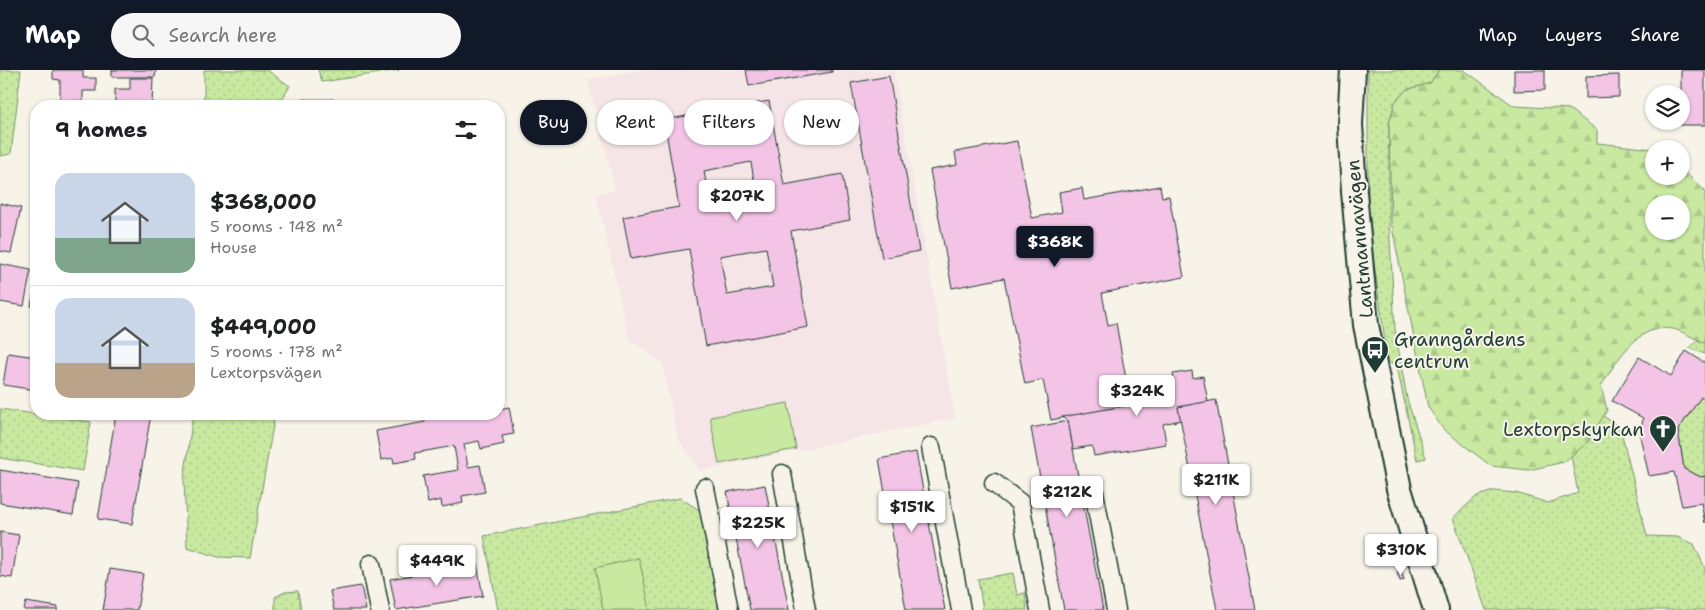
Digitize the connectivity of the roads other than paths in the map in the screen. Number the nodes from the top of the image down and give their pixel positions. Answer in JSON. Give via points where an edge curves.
{"nodes":[{"id":1,"x":1353,"y":70,"type":"edge"},
{"id":2,"x":931,"y":447,"type":"dead end"},
{"id":3,"x":782,"y":474,"type":"dead end"},
{"id":4,"x":994,"y":483,"type":"dead end"},
{"id":5,"x":1093,"y":487,"type":"dead end"},
{"id":6,"x":705,"y":488,"type":"dead end"},
{"id":7,"x":372,"y":564,"type":"dead end"},
{"id":8,"x":380,"y":610,"type":"edge"},
{"id":9,"x":729,"y":610,"type":"edge"},
{"id":10,"x":806,"y":610,"type":"edge"},
{"id":11,"x":960,"y":610,"type":"edge"},
{"id":12,"x":1040,"y":610,"type":"edge"},
{"id":13,"x":1116,"y":610,"type":"edge"},
{"id":14,"x":1436,"y":610,"type":"edge"}],
"edges":[{"from":1,"to":14,"type":"street","name":"Lantmannavägen","via":[[1350,124],[1366,325],[1399,489]]},
{"from":2,"to":11,"type":"street"},
{"from":3,"to":10,"type":"street"},
{"from":4,"to":12,"type":"street","via":[[1020,503]]},
{"from":5,"to":13,"type":"street"},
{"from":6,"to":9,"type":"street"},
{"from":7,"to":8,"type":"street"}]}
